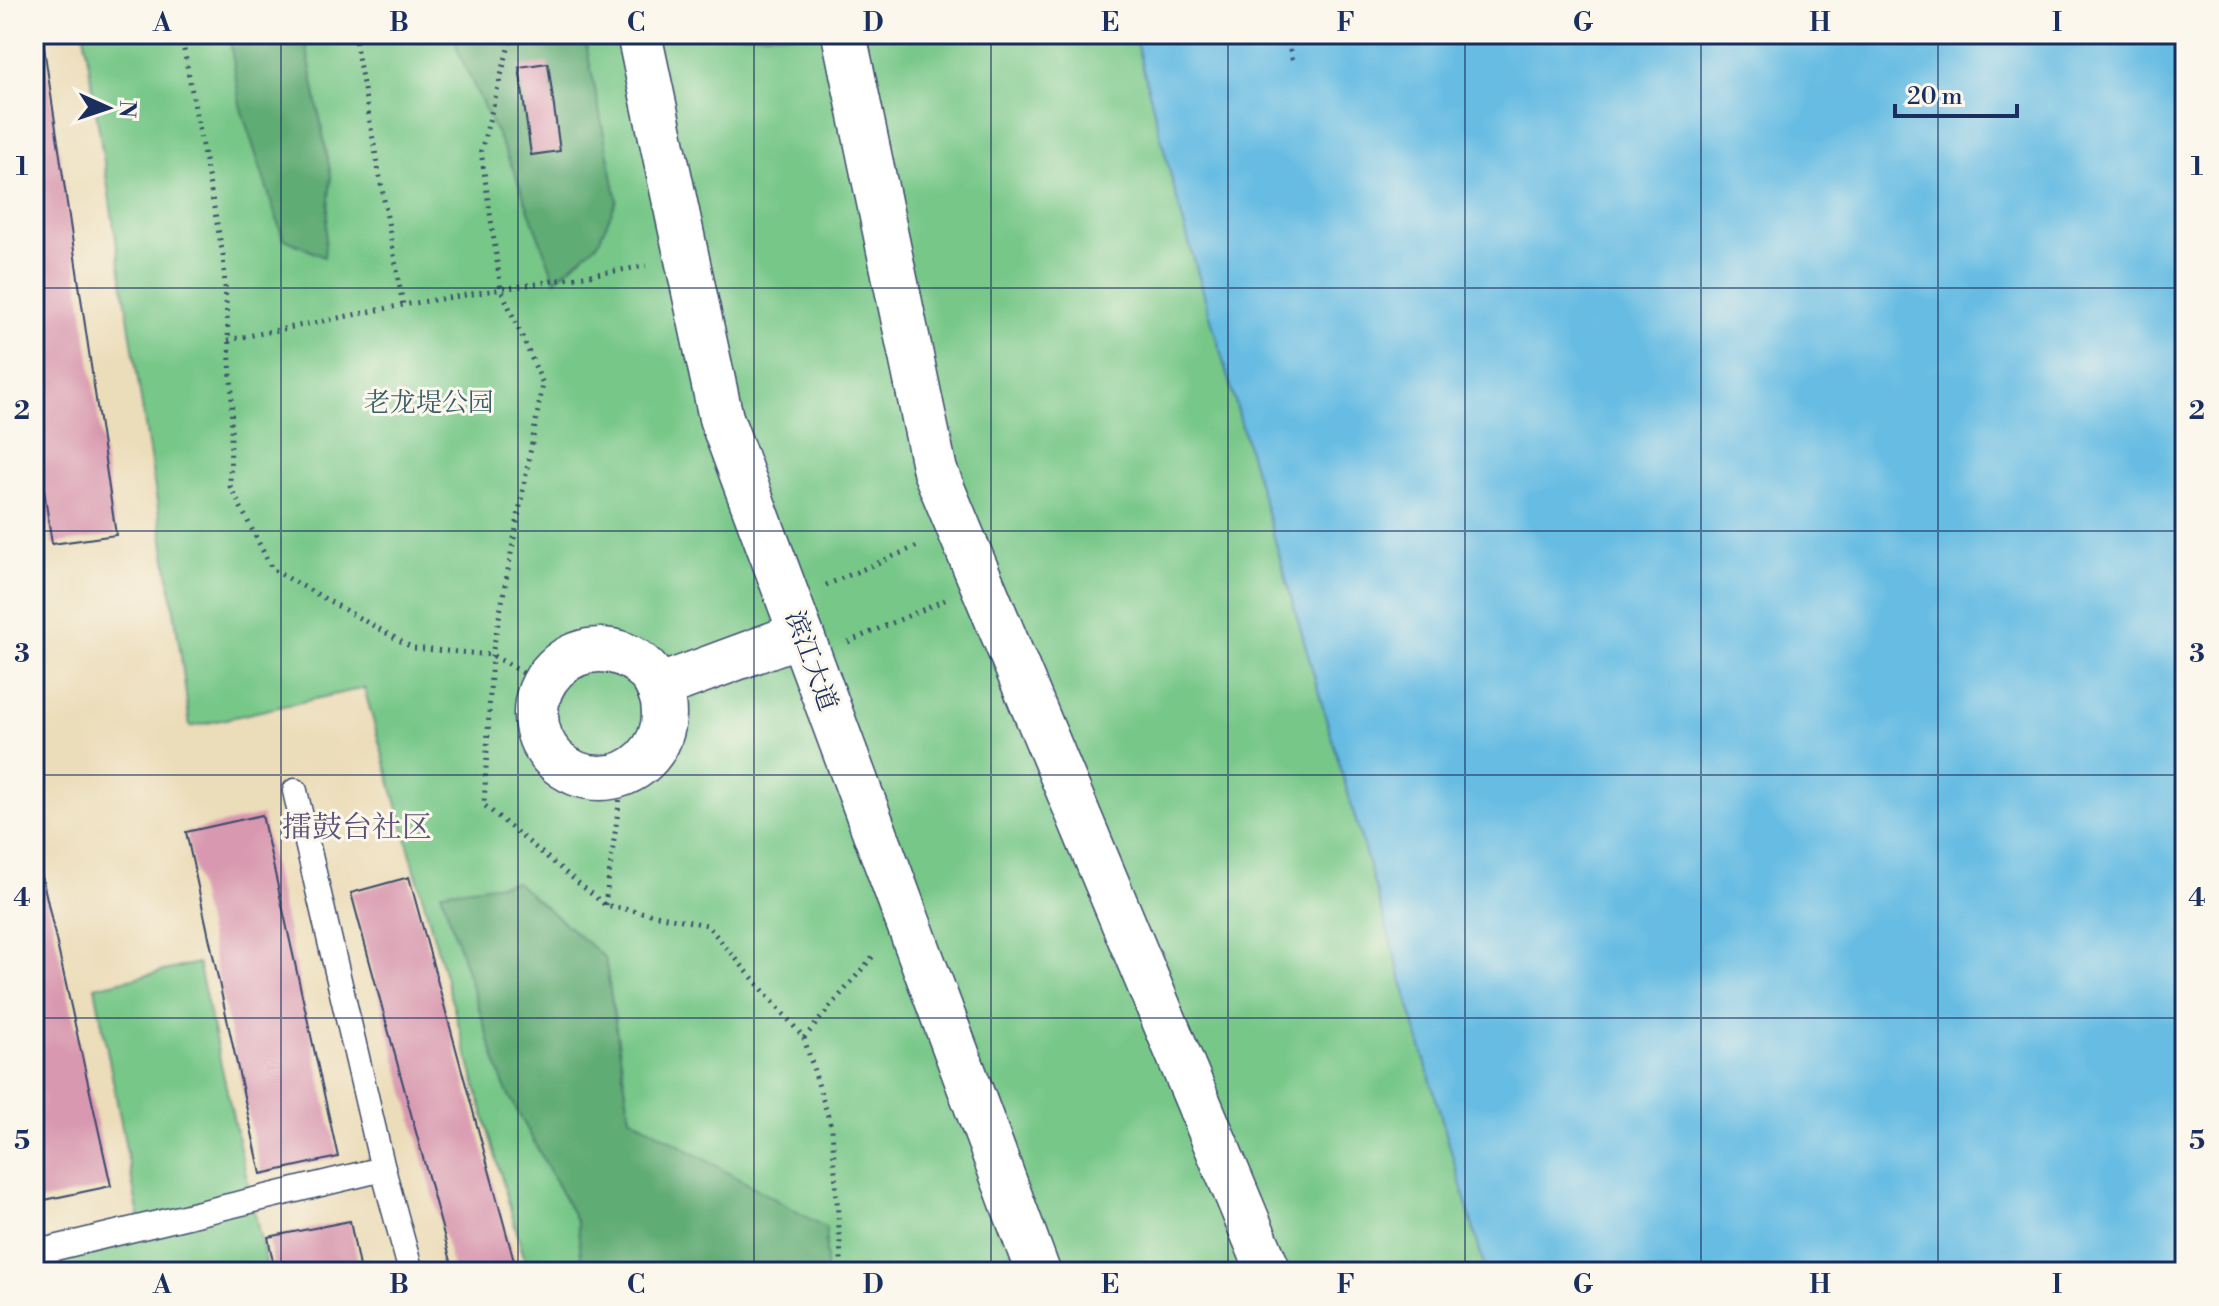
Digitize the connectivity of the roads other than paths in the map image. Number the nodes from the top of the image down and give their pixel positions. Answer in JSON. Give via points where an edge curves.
{"nodes":[{"id":1,"x":639,"y":34,"type":"edge"},
{"id":2,"x":844,"y":34,"type":"edge"},
{"id":3,"x":800,"y":631,"type":"junction"},
{"id":4,"x":658,"y":687,"type":"junction"},
{"id":5,"x":295,"y":791,"type":"dead end"},
{"id":6,"x":383,"y":1169,"type":"junction"},
{"id":7,"x":34,"y":1253,"type":"edge"},
{"id":8,"x":411,"y":1272,"type":"edge"},
{"id":9,"x":1038,"y":1272,"type":"edge"},
{"id":10,"x":1269,"y":1272,"type":"edge"}],
"edges":[{"from":1,"to":3,"type":"street","name":"滨江大道","via":[[721,418]]},
{"from":2,"to":10,"type":"street","via":[[935,471]]},
{"from":3,"to":4,"type":"street"},
{"from":3,"to":9,"type":"street","name":"滨江大道"},
{"from":4,"to":4,"type":"street","via":[[631,657],[611,650],[572,656],[542,684],[535,705],[544,748],[578,776],[623,775],[655,748],[663,729]]},
{"from":5,"to":6,"type":"lane"},
{"from":6,"to":7,"type":"lane"},
{"from":6,"to":8,"type":"lane"}]}
